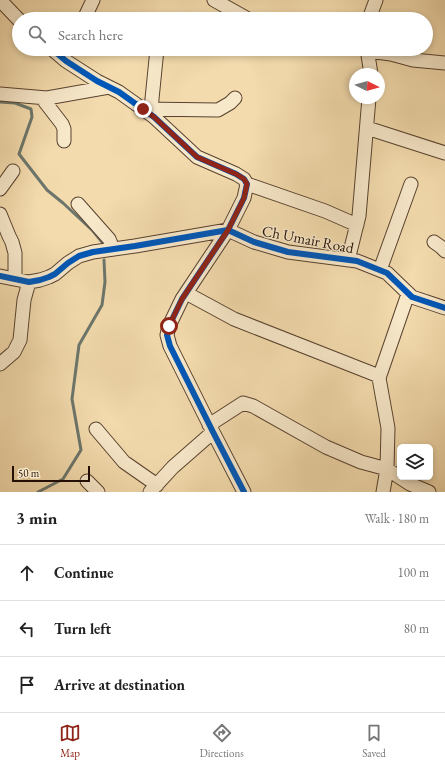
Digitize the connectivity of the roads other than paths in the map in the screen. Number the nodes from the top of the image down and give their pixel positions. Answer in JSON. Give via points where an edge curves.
{"nodes":[{"id":1,"x":0,"y":0,"type":"edge"},
{"id":2,"x":93,"y":0,"type":"edge"},
{"id":3,"x":214,"y":0,"type":"edge"},
{"id":4,"x":376,"y":0,"type":"edge"},
{"id":5,"x":87,"y":12,"type":"edge"},
{"id":6,"x":235,"y":12,"type":"edge"},
{"id":7,"x":372,"y":12,"type":"edge"},
{"id":8,"x":12,"y":13,"type":"edge"},
{"id":9,"x":69,"y":56,"type":"edge"},
{"id":10,"x":156,"y":56,"type":"edge"},
{"id":11,"x":369,"y":56,"type":"edge"},
{"id":12,"x":398,"y":56,"type":"edge"},
{"id":13,"x":445,"y":63,"type":"edge"},
{"id":14,"x":370,"y":68,"type":"edge"},
{"id":15,"x":109,"y":87,"type":"junction"},
{"id":16,"x":0,"y":94,"type":"edge"},
{"id":17,"x":47,"y":98,"type":"junction"},
{"id":18,"x":235,"y":98,"type":"dead end"},
{"id":19,"x":369,"y":104,"type":"edge"},
{"id":20,"x":147,"y":109,"type":"junction"},
{"id":21,"x":367,"y":128,"type":"junction"},
{"id":22,"x":64,"y":141,"type":"dead end"},
{"id":23,"x":445,"y":153,"type":"edge"},
{"id":24,"x":13,"y":171,"type":"dead end"},
{"id":25,"x":247,"y":184,"type":"junction"},
{"id":26,"x":411,"y":184,"type":"dead end"},
{"id":27,"x":0,"y":189,"type":"edge"},
{"id":28,"x":78,"y":204,"type":"dead end"},
{"id":29,"x":0,"y":214,"type":"edge"},
{"id":30,"x":357,"y":225,"type":"junction"},
{"id":31,"x":228,"y":230,"type":"junction"},
{"id":32,"x":434,"y":242,"type":"dead end"},
{"id":33,"x":113,"y":250,"type":"junction"},
{"id":34,"x":445,"y":251,"type":"edge"},
{"id":35,"x":348,"y":260,"type":"junction"},
{"id":36,"x":380,"y":270,"type":"junction"},
{"id":37,"x":0,"y":276,"type":"edge"},
{"id":38,"x":15,"y":279,"type":"junction"},
{"id":39,"x":29,"y":282,"type":"junction"},
{"id":40,"x":186,"y":293,"type":"junction"},
{"id":41,"x":408,"y":294,"type":"junction"},
{"id":42,"x":445,"y":308,"type":"edge"},
{"id":43,"x":0,"y":364,"type":"edge"},
{"id":44,"x":379,"y":376,"type":"junction"},
{"id":45,"x":211,"y":428,"type":"junction"},
{"id":46,"x":96,"y":429,"type":"dead end"},
{"id":47,"x":387,"y":469,"type":"junction"},
{"id":48,"x":87,"y":480,"type":"dead end"},
{"id":49,"x":153,"y":488,"type":"edge"},
{"id":50,"x":98,"y":492,"type":"edge"},
{"id":51,"x":244,"y":492,"type":"edge"},
{"id":52,"x":383,"y":492,"type":"edge"},
{"id":53,"x":429,"y":492,"type":"edge"}],
"edges":[{"from":1,"to":8,"type":"street"},
{"from":2,"to":5,"type":"street"},
{"from":3,"to":6,"type":"street"},
{"from":4,"to":7,"type":"street"},
{"from":9,"to":15,"type":"street","via":[[97,81]]},
{"from":10,"to":20,"type":"street"},
{"from":11,"to":14,"type":"street"},
{"from":12,"to":13,"type":"street"},
{"from":15,"to":17,"type":"street"},
{"from":15,"to":20,"type":"street"},
{"from":16,"to":17,"type":"street"},
{"from":17,"to":22,"type":"street","via":[[45,102],[64,129]]},
{"from":18,"to":20,"type":"street","via":[[218,110]]},
{"from":19,"to":21,"type":"street"},
{"from":20,"to":25,"type":"street","via":[[197,157],[236,174]]},
{"from":21,"to":23,"type":"street"},
{"from":21,"to":30,"type":"street"},
{"from":24,"to":27,"type":"street"},
{"from":25,"to":30,"type":"street","via":[[325,210]]},
{"from":25,"to":31,"type":"street","via":[[244,198]]},
{"from":26,"to":36,"type":"street"},
{"from":28,"to":33,"type":"street","via":[[109,239]]},
{"from":29,"to":38,"type":"street","via":[[15,253]]},
{"from":30,"to":35,"type":"street"},
{"from":31,"to":33,"type":"street"},
{"from":31,"to":35,"type":"street","name":"Ch Umair Road","via":[[254,242],[288,252]]},
{"from":31,"to":40,"type":"street"},
{"from":32,"to":34,"type":"street"},
{"from":33,"to":39,"type":"street","via":[[79,256],[55,274]]},
{"from":35,"to":36,"type":"street","name":"Ch Umair Road","via":[[358,261]]},
{"from":36,"to":41,"type":"street","name":"Ch Umair Road","via":[[387,273]]},
{"from":37,"to":38,"type":"street"},
{"from":38,"to":39,"type":"street"},
{"from":39,"to":43,"type":"street","via":[[24,300],[20,340],[14,352]]},
{"from":40,"to":44,"type":"street","via":[[234,319]]},
{"from":40,"to":45,"type":"street","via":[[167,335]]},
{"from":41,"to":42,"type":"street","name":"Ch Umair Road"},
{"from":41,"to":44,"type":"street"},
{"from":44,"to":47,"type":"street","via":[[388,428]]},
{"from":45,"to":47,"type":"street","via":[[243,403],[253,406],[326,447],[361,462]]},
{"from":45,"to":49,"type":"street"},
{"from":45,"to":51,"type":"street"},
{"from":46,"to":49,"type":"street","via":[[124,462]]},
{"from":47,"to":52,"type":"street"},
{"from":47,"to":53,"type":"street","via":[[410,484]]},
{"from":48,"to":50,"type":"street"}]}
